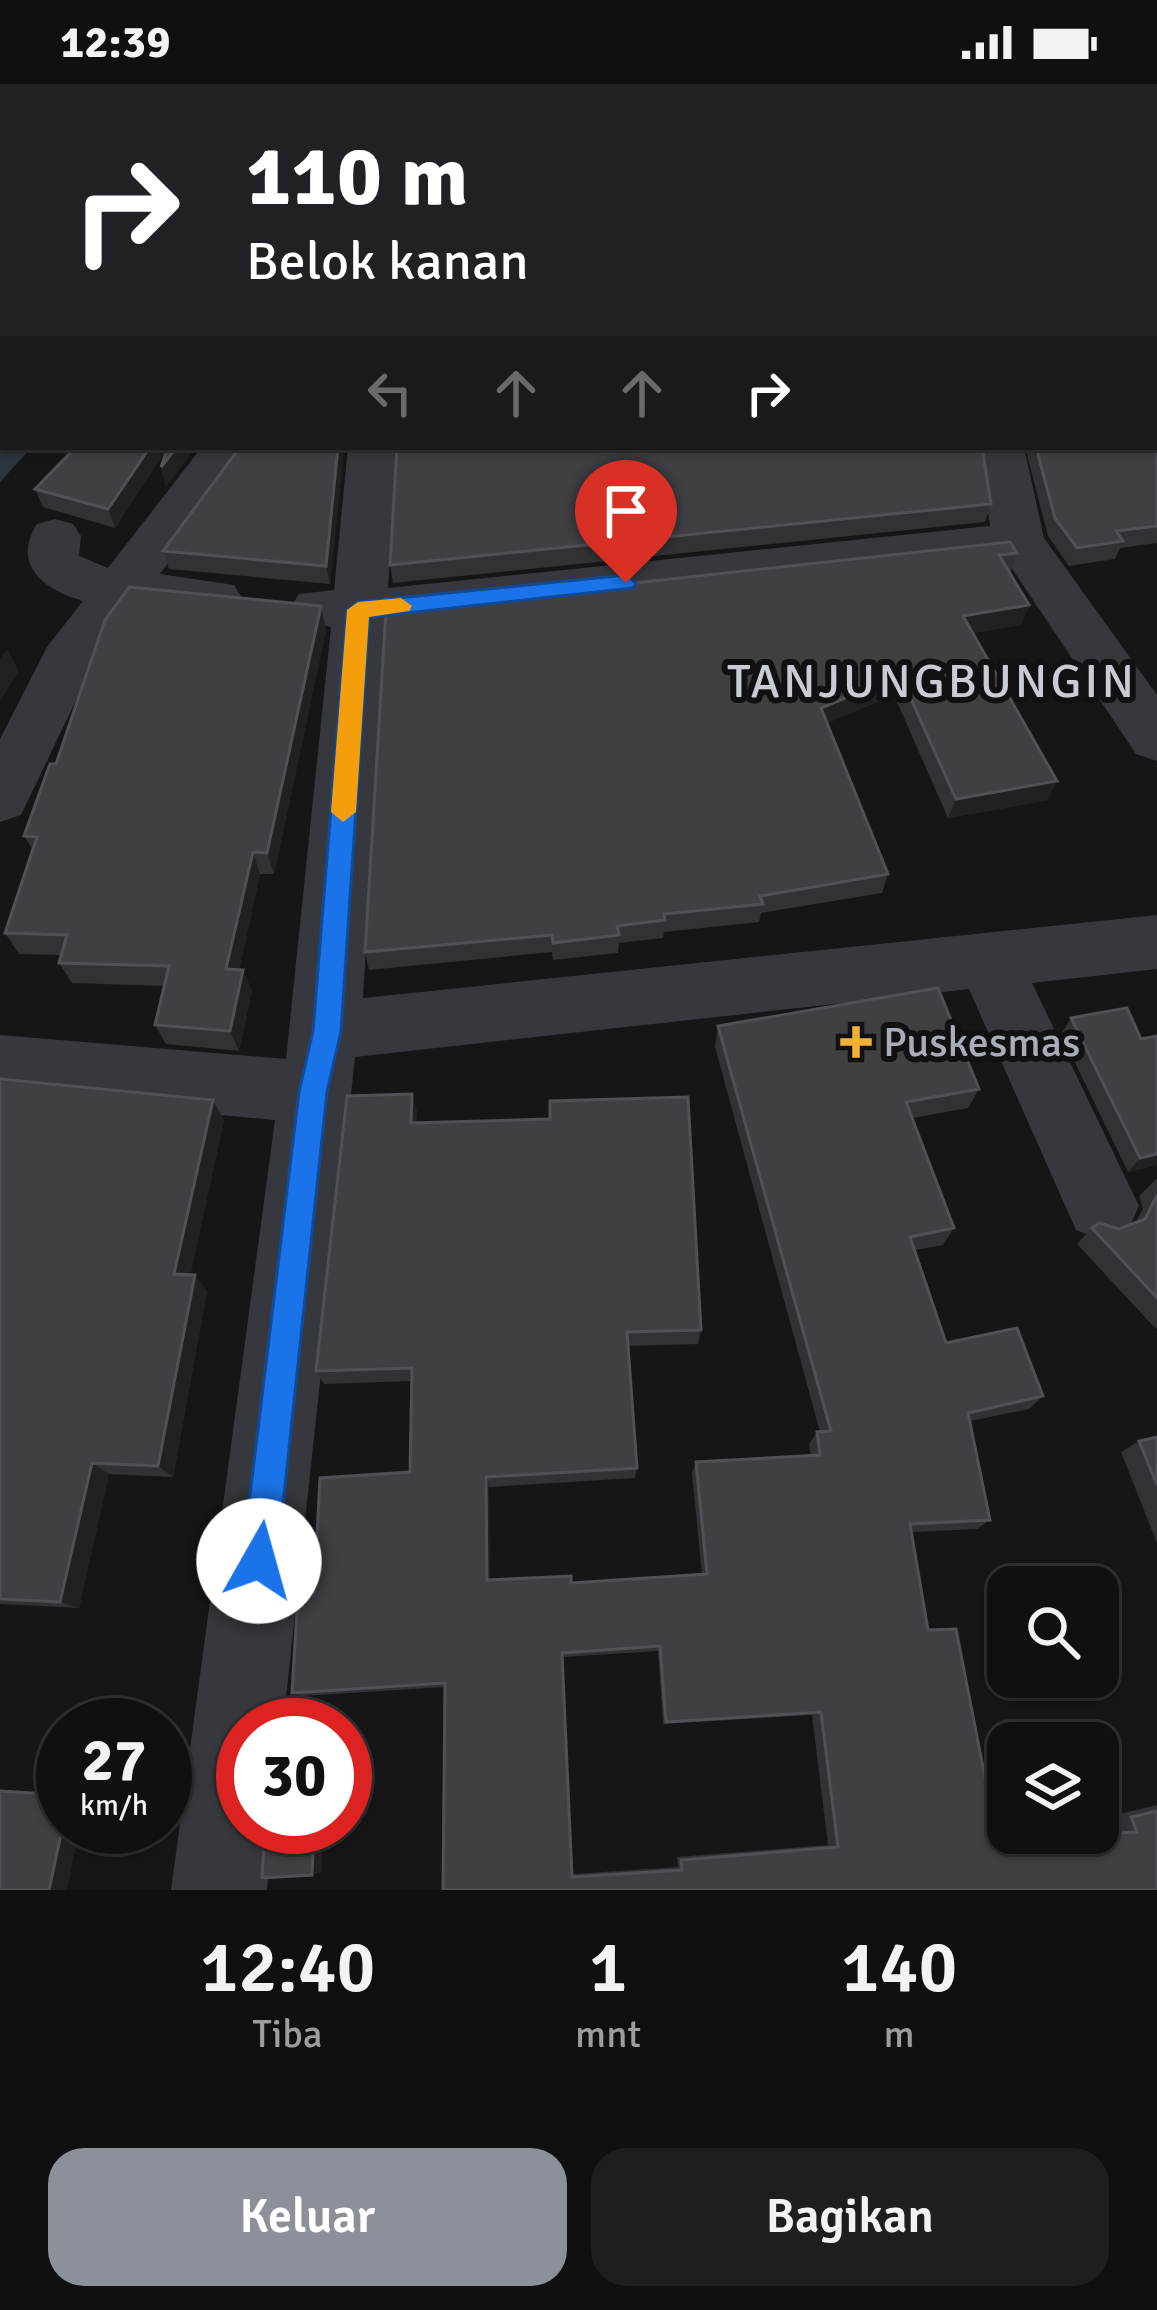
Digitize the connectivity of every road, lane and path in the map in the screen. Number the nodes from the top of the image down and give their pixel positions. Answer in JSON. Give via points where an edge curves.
{"nodes":[{"id":1,"x":226,"y":450,"type":"edge"},
{"id":2,"x":372,"y":450,"type":"edge"},
{"id":3,"x":1001,"y":450,"type":"edge"},
{"id":4,"x":56,"y":536,"type":"dead end"},
{"id":5,"x":1018,"y":540,"type":"junction"},
{"id":6,"x":118,"y":590,"type":"junction"},
{"id":7,"x":358,"y":610,"type":"junction"},
{"id":8,"x":1157,"y":739,"type":"edge"},
{"id":9,"x":0,"y":799,"type":"edge"},
{"id":10,"x":1157,"y":942,"type":"edge"},
{"id":11,"x":988,"y":959,"type":"junction"},
{"id":12,"x":320,"y":1062,"type":"junction"},
{"id":13,"x":0,"y":1066,"type":"edge"},
{"id":14,"x":1102,"y":1206,"type":"dead end"},
{"id":15,"x":218,"y":1890,"type":"edge"}],
"edges":[{"from":1,"to":6,"type":"street"},
{"from":2,"to":7,"type":"street"},
{"from":3,"to":5,"type":"street"},
{"from":4,"to":6,"type":"street","via":[[52,563],[62,574]]},
{"from":5,"to":7,"type":"street"},
{"from":5,"to":8,"type":"street"},
{"from":6,"to":7,"type":"street"},
{"from":6,"to":9,"type":"street","via":[[68,661]]},
{"from":7,"to":12,"type":"street"},
{"from":10,"to":11,"type":"street"},
{"from":11,"to":12,"type":"street"},
{"from":11,"to":14,"type":"street"},
{"from":12,"to":13,"type":"street"},
{"from":12,"to":15,"type":"street"}]}
